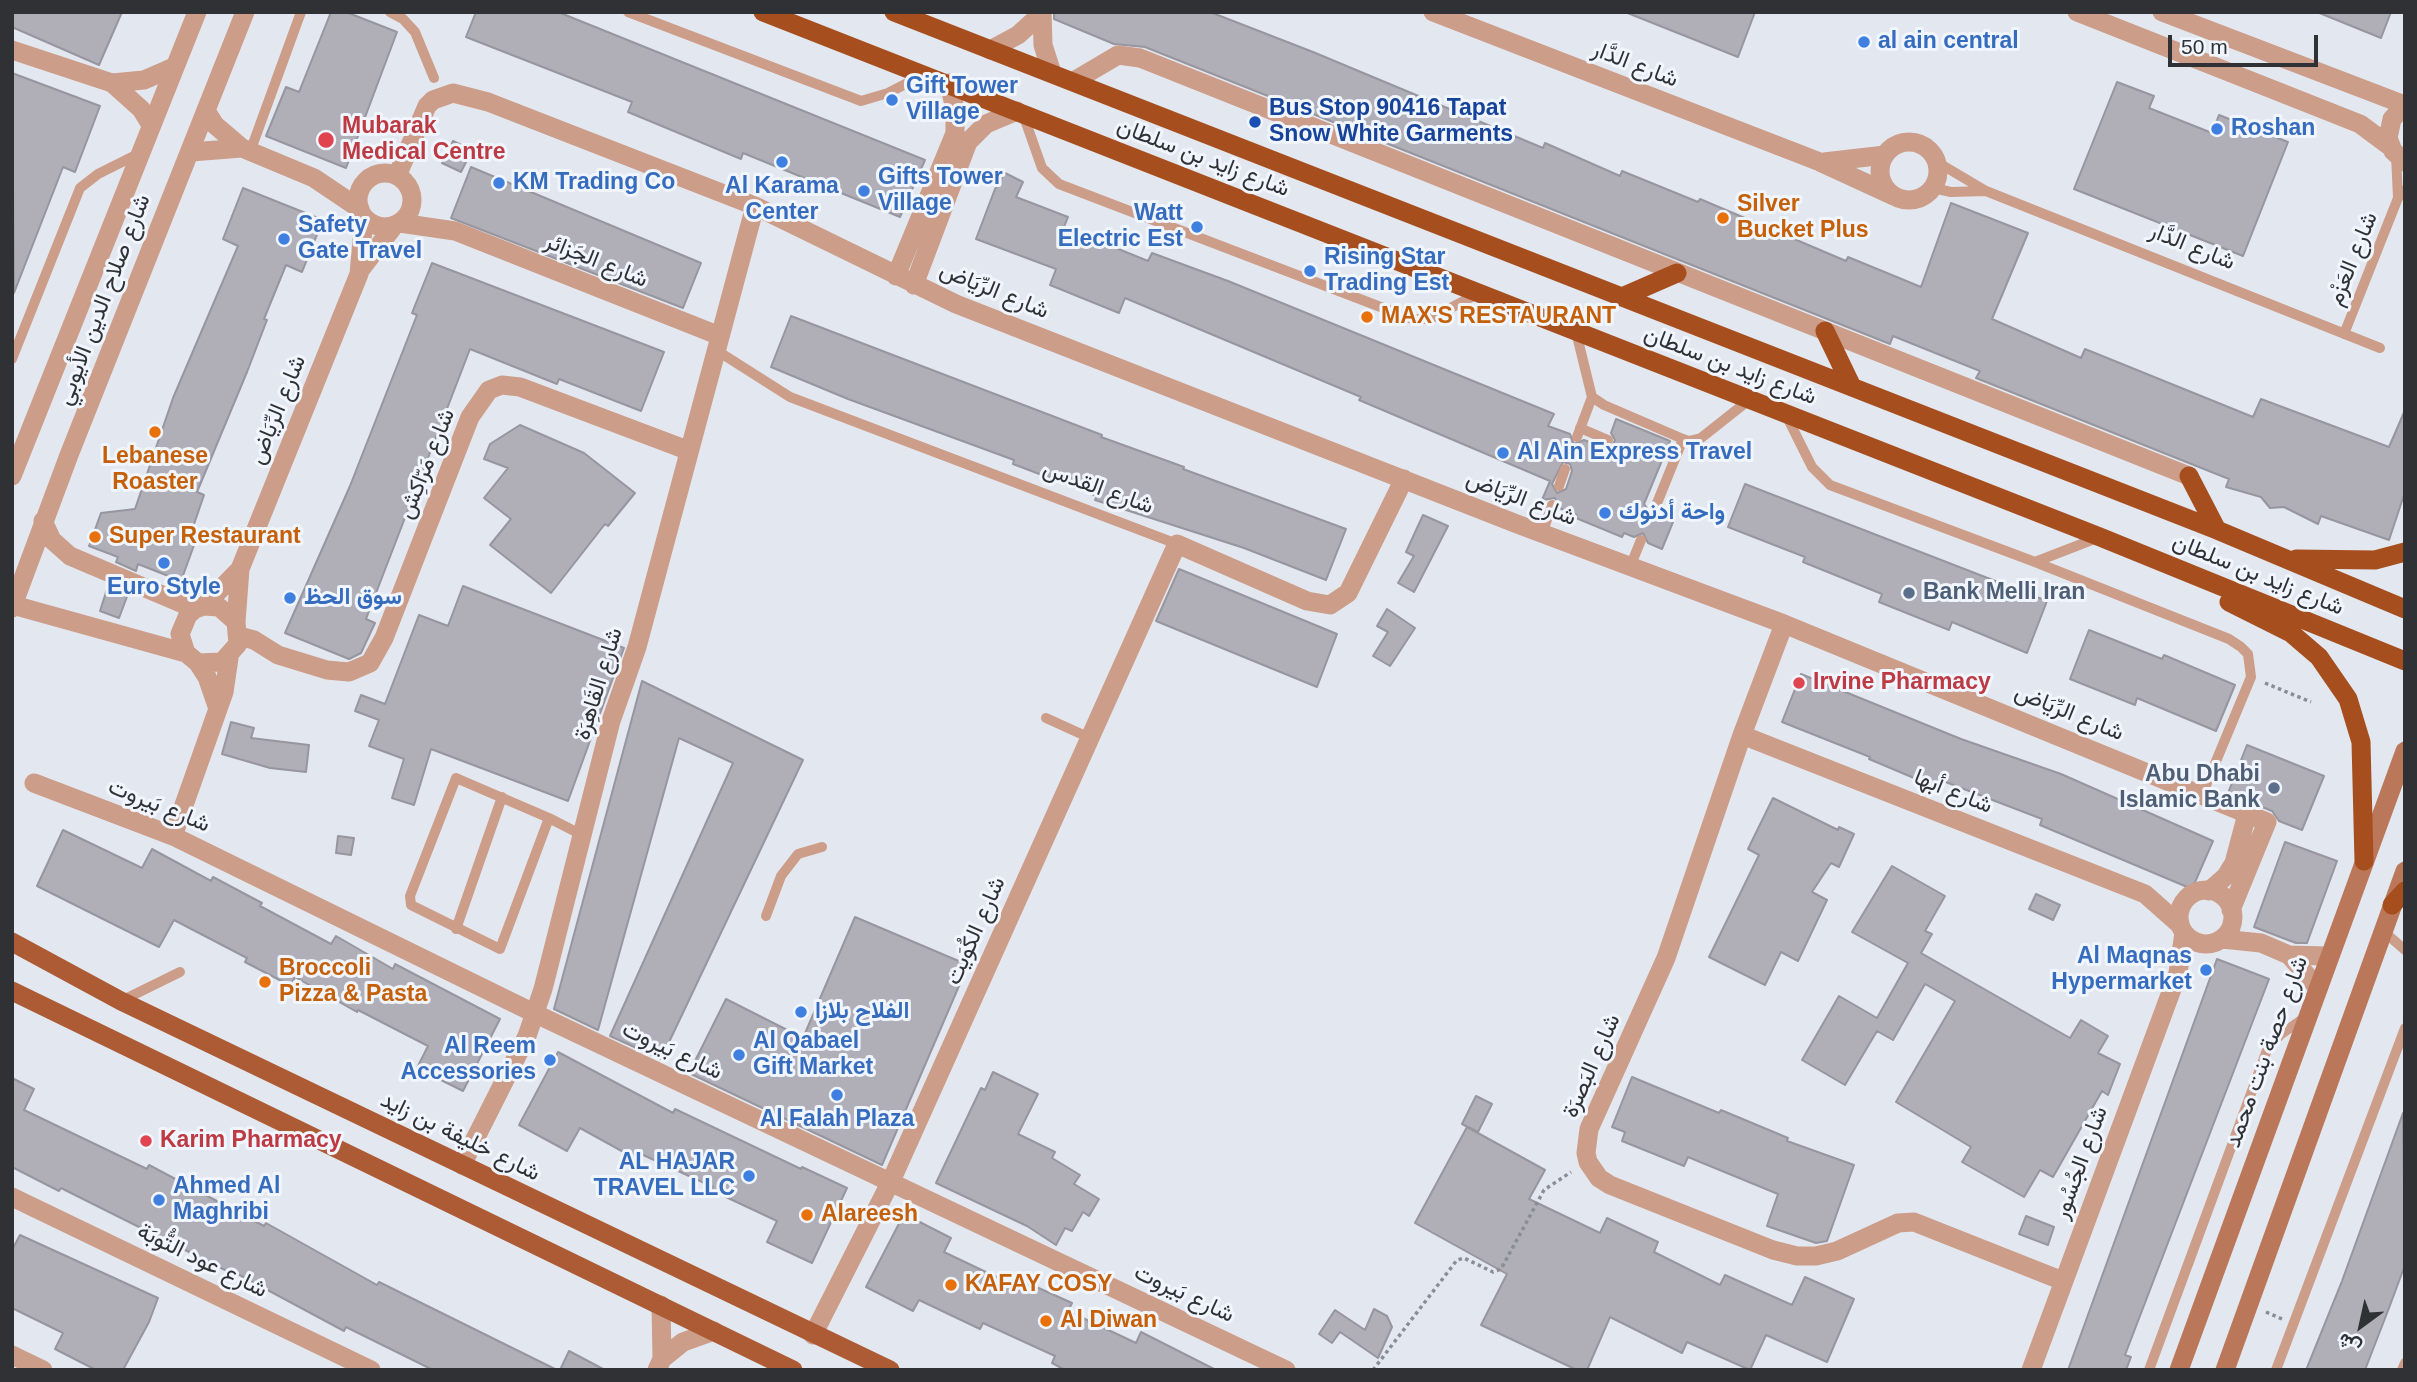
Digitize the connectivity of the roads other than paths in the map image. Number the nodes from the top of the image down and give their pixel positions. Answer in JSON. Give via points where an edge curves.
{"nodes":[{"id":1,"x":197,"y":12,"type":"edge"},
{"id":2,"x":245,"y":12,"type":"edge"},
{"id":3,"x":301,"y":12,"type":"edge"},
{"id":4,"x":390,"y":12,"type":"edge"},
{"id":5,"x":628,"y":12,"type":"edge"},
{"id":6,"x":763,"y":12,"type":"edge"},
{"id":7,"x":894,"y":12,"type":"edge"},
{"id":8,"x":1433,"y":12,"type":"edge"},
{"id":9,"x":2077,"y":12,"type":"edge"},
{"id":10,"x":2162,"y":12,"type":"edge"},
{"id":11,"x":1042,"y":13,"type":"edge"},
{"id":12,"x":12,"y":50,"type":"edge"},
{"id":13,"x":990,"y":50,"type":"junction"},
{"id":14,"x":174,"y":67,"type":"junction"},
{"id":15,"x":925,"y":74,"type":"junction"},
{"id":16,"x":1052,"y":74,"type":"junction"},
{"id":17,"x":434,"y":78,"type":"dead end"},
{"id":18,"x":1074,"y":81,"type":"junction"},
{"id":19,"x":112,"y":83,"type":"junction"},
{"id":20,"x":949,"y":83,"type":"junction"},
{"id":21,"x":2405,"y":105,"type":"edge"},
{"id":22,"x":206,"y":111,"type":"junction"},
{"id":23,"x":1020,"y":112,"type":"junction"},
{"id":24,"x":151,"y":125,"type":"junction"},
{"id":25,"x":246,"y":150,"type":"junction"},
{"id":26,"x":191,"y":152,"type":"junction"},
{"id":27,"x":140,"y":153,"type":"junction"},
{"id":28,"x":1885,"y":155,"type":"junction"},
{"id":29,"x":2397,"y":155,"type":"edge"},
{"id":30,"x":1820,"y":162,"type":"junction"},
{"id":31,"x":1937,"y":162,"type":"junction"},
{"id":32,"x":397,"y":176,"type":"junction"},
{"id":33,"x":314,"y":178,"type":"junction"},
{"id":34,"x":369,"y":179,"type":"junction"},
{"id":35,"x":1933,"y":188,"type":"junction"},
{"id":36,"x":1986,"y":191,"type":"junction"},
{"id":37,"x":2401,"y":194,"type":"edge"},
{"id":38,"x":1894,"y":196,"type":"junction"},
{"id":39,"x":412,"y":200,"type":"junction"},
{"id":40,"x":755,"y":206,"type":"junction"},
{"id":41,"x":362,"y":213,"type":"junction"},
{"id":42,"x":397,"y":224,"type":"junction"},
{"id":43,"x":455,"y":231,"type":"junction"},
{"id":44,"x":361,"y":269,"type":"junction"},
{"id":45,"x":1677,"y":273,"type":"junction"},
{"id":46,"x":896,"y":276,"type":"junction"},
{"id":47,"x":914,"y":285,"type":"junction"},
{"id":48,"x":1479,"y":293,"type":"junction"},
{"id":49,"x":1622,"y":297,"type":"junction"},
{"id":50,"x":1825,"y":331,"type":"junction"},
{"id":51,"x":1576,"y":332,"type":"junction"},
{"id":52,"x":2344,"y":334,"type":"junction"},
{"id":53,"x":718,"y":343,"type":"junction"},
{"id":54,"x":2379,"y":348,"type":"dead end"},
{"id":55,"x":12,"y":359,"type":"edge"},
{"id":56,"x":1852,"y":387,"type":"junction"},
{"id":57,"x":1592,"y":397,"type":"junction"},
{"id":58,"x":1749,"y":400,"type":"junction"},
{"id":59,"x":1785,"y":413,"type":"junction"},
{"id":60,"x":1683,"y":439,"type":"junction"},
{"id":61,"x":1608,"y":440,"type":"dead end"},
{"id":62,"x":687,"y":450,"type":"junction"},
{"id":63,"x":1565,"y":469,"type":"dead end"},
{"id":64,"x":12,"y":476,"type":"edge"},
{"id":65,"x":2189,"y":476,"type":"joint"},
{"id":66,"x":1404,"y":479,"type":"junction"},
{"id":67,"x":1559,"y":486,"type":"dead end"},
{"id":68,"x":1552,"y":505,"type":"dead end"},
{"id":69,"x":1655,"y":508,"type":"dead end"},
{"id":70,"x":43,"y":521,"type":"junction"},
{"id":71,"x":2217,"y":530,"type":"junction"},
{"id":72,"x":1542,"y":534,"type":"junction"},
{"id":73,"x":2100,"y":537,"type":"junction"},
{"id":74,"x":1641,"y":540,"type":"dead end"},
{"id":75,"x":1177,"y":544,"type":"junction"},
{"id":76,"x":2405,"y":552,"type":"edge"},
{"id":77,"x":2281,"y":558,"type":"junction"},
{"id":78,"x":2035,"y":562,"type":"junction"},
{"id":79,"x":1630,"y":567,"type":"junction"},
{"id":80,"x":240,"y":569,"type":"junction"},
{"id":81,"x":13,"y":606,"type":"edge"},
{"id":82,"x":200,"y":608,"type":"junction"},
{"id":83,"x":2405,"y":609,"type":"edge"},
{"id":84,"x":1784,"y":624,"type":"junction"},
{"id":85,"x":235,"y":642,"type":"junction"},
{"id":86,"x":192,"y":658,"type":"junction"},
{"id":87,"x":2405,"y":661,"type":"edge"},
{"id":88,"x":218,"y":709,"type":"junction"},
{"id":89,"x":1046,"y":718,"type":"dead end"},
{"id":90,"x":1742,"y":735,"type":"junction"},
{"id":91,"x":1090,"y":738,"type":"junction"},
{"id":92,"x":2405,"y":751,"type":"edge"},
{"id":93,"x":34,"y":783,"type":"dead end"},
{"id":94,"x":2202,"y":795,"type":"junction"},
{"id":95,"x":502,"y":797,"type":"junction"},
{"id":96,"x":2247,"y":814,"type":"junction"},
{"id":97,"x":549,"y":818,"type":"junction"},
{"id":98,"x":582,"y":835,"type":"junction"},
{"id":99,"x":173,"y":836,"type":"junction"},
{"id":100,"x":822,"y":847,"type":"dead end"},
{"id":101,"x":2364,"y":861,"type":"junction"},
{"id":102,"x":2405,"y":871,"type":"edge"},
{"id":103,"x":2209,"y":891,"type":"junction"},
{"id":104,"x":2145,"y":894,"type":"junction"},
{"id":105,"x":2189,"y":896,"type":"junction"},
{"id":106,"x":2398,"y":898,"type":"edge"},
{"id":107,"x":2232,"y":914,"type":"junction"},
{"id":108,"x":766,"y":916,"type":"dead end"},
{"id":109,"x":12,"y":926,"type":"edge"},
{"id":110,"x":456,"y":929,"type":"junction"},
{"id":111,"x":2182,"y":929,"type":"junction"},
{"id":112,"x":2382,"y":930,"type":"junction"},
{"id":113,"x":12,"y":942,"type":"edge"},
{"id":114,"x":2213,"y":942,"type":"junction"},
{"id":115,"x":2261,"y":943,"type":"junction"},
{"id":116,"x":2405,"y":950,"type":"edge"},
{"id":117,"x":12,"y":956,"type":"edge"},
{"id":118,"x":2289,"y":956,"type":"junction"},
{"id":119,"x":2328,"y":956,"type":"junction"},
{"id":120,"x":41,"y":960,"type":"junction"},
{"id":121,"x":180,"y":972,"type":"dead end"},
{"id":122,"x":2178,"y":973,"type":"junction"},
{"id":123,"x":90,"y":985,"type":"junction"},
{"id":124,"x":2318,"y":988,"type":"junction"},
{"id":125,"x":13,"y":992,"type":"edge"},
{"id":126,"x":121,"y":1001,"type":"junction"},
{"id":127,"x":536,"y":1014,"type":"junction"},
{"id":128,"x":2308,"y":1015,"type":"junction"},
{"id":129,"x":2405,"y":1028,"type":"edge"},
{"id":130,"x":462,"y":1165,"type":"junction"},
{"id":131,"x":891,"y":1181,"type":"junction"},
{"id":132,"x":12,"y":1197,"type":"edge"},
{"id":133,"x":2063,"y":1281,"type":"junction"},
{"id":134,"x":661,"y":1304,"type":"junction"},
{"id":135,"x":714,"y":1331,"type":"junction"},
{"id":136,"x":813,"y":1335,"type":"junction"},
{"id":137,"x":2405,"y":1363,"type":"edge"},
{"id":138,"x":659,"y":1364,"type":"edge"},
{"id":139,"x":371,"y":1370,"type":"edge"},
{"id":140,"x":793,"y":1370,"type":"edge"},
{"id":141,"x":890,"y":1370,"type":"edge"},
{"id":142,"x":1286,"y":1370,"type":"edge"},
{"id":143,"x":2031,"y":1370,"type":"edge"},
{"id":144,"x":2149,"y":1370,"type":"edge"},
{"id":145,"x":2179,"y":1370,"type":"edge"},
{"id":146,"x":2225,"y":1370,"type":"edge"},
{"id":147,"x":2276,"y":1370,"type":"edge"},
{"id":148,"x":2402,"y":1370,"type":"edge"}],
"edges":[{"from":1,"to":14,"type":"street","name":"شارع صلاح الدين الأيوبي"},
{"from":2,"to":22,"type":"street","name":"شارع صلاح الدين الأيوبي"},
{"from":3,"to":25,"type":"lane"},
{"from":4,"to":17,"type":"lane","via":[[415,32]]},
{"from":5,"to":15,"type":"lane","via":[[861,101]]},
{"from":6,"to":15,"type":"highway","name":"شارع زايد بن سلطان"},
{"from":7,"to":13,"type":"highway","name":"شارع زايد بن سلطان"},
{"from":8,"to":30,"type":"street","name":"شارع الدَّار"},
{"from":9,"to":29,"type":"street","via":[[2360,124]]},
{"from":10,"to":21,"type":"street"},
{"from":11,"to":13,"type":"street","via":[[1018,35]]},
{"from":11,"to":16,"type":"street","via":[[1043,45]]},
{"from":12,"to":19,"type":"street"},
{"from":13,"to":16,"type":"highway","name":"شارع زايد بن سلطان"},
{"from":14,"to":19,"type":"street","via":[[144,80]]},
{"from":14,"to":24,"type":"street","name":"شارع صلاح الدين الأيوبي"},
{"from":15,"to":20,"type":"highway","name":"شارع زايد بن سلطان"},
{"from":16,"to":18,"type":"highway","name":"شارع زايد بن سلطان"},
{"from":18,"to":45,"type":"street","via":[[1118,55],[1132,56]]},
{"from":18,"to":49,"type":"highway","name":"شارع زايد بن سلطان"},
{"from":19,"to":24,"type":"street","via":[[141,109]]},
{"from":20,"to":23,"type":"highway","name":"شارع زايد بن سلطان"},
{"from":20,"to":46,"type":"street","via":[[955,133]]},
{"from":21,"to":29,"type":"street","via":[[2392,119],[2388,138]]},
{"from":22,"to":25,"type":"street","via":[[215,125]]},
{"from":22,"to":26,"type":"street","name":"شارع صلاح الدين الأيوبي"},
{"from":23,"to":47,"type":"street","name":"شارع الرِّيَاض","via":[[986,124],[968,142]]},
{"from":23,"to":48,"type":"highway","name":"شارع زايد بن سلطان"},
{"from":23,"to":48,"type":"lane","via":[[1042,168],[1059,184],[1412,318],[1430,319]]},
{"from":24,"to":27,"type":"street","name":"شارع صلاح الدين الأيوبي"},
{"from":25,"to":26,"type":"street"},
{"from":25,"to":33,"type":"street"},
{"from":26,"to":70,"type":"street","name":"شارع صلاح الدين الأيوبي"},
{"from":27,"to":55,"type":"lane","via":[[80,188]]},
{"from":27,"to":64,"type":"street","name":"شارع صلاح الدين الأيوبي"},
{"from":28,"to":30,"type":"street","name":"شارع الدَّار"},
{"from":28,"to":31,"type":"street","via":[[1910,142],[1926,148]]},
{"from":28,"to":38,"type":"street","via":[[1880,173]]},
{"from":29,"to":37,"type":"lane","name":"شارع العَزْم"},
{"from":30,"to":38,"type":"street","name":"شارع الدَّار"},
{"from":31,"to":35,"type":"street"},
{"from":31,"to":36,"type":"lane","name":"شارع الدَّار"},
{"from":32,"to":34,"type":"street"},
{"from":32,"to":39,"type":"street","via":[[408,186]]},
{"from":32,"to":40,"type":"street","name":"شارع الرِّيَاض","via":[[427,106],[453,93],[488,102]]},
{"from":33,"to":34,"type":"street","via":[[332,182]]},
{"from":33,"to":41,"type":"street"},
{"from":34,"to":41,"type":"street","via":[[360,192]]},
{"from":35,"to":36,"type":"lane","name":"شارع الدَّار"},
{"from":35,"to":38,"type":"street","via":[[1919,198]]},
{"from":36,"to":52,"type":"lane","name":"شارع الدَّار"},
{"from":37,"to":52,"type":"lane","name":"شارع العَزْم"},
{"from":39,"to":42,"type":"street","via":[[407,217]]},
{"from":39,"to":43,"type":"street","name":"شارع الجَزائر"},
{"from":40,"to":46,"type":"street","name":"شارع الرِّيَاض"},
{"from":40,"to":53,"type":"street","name":"شارع القَاهِرَة"},
{"from":41,"to":42,"type":"street","via":[[378,226]]},
{"from":41,"to":44,"type":"street","name":"شارع الرِّيَاض"},
{"from":42,"to":43,"type":"street","name":"شارع الجَزائر"},
{"from":42,"to":44,"type":"street","name":"شارع الرِّيَاض"},
{"from":43,"to":53,"type":"street","name":"شارع الجَزائر"},
{"from":44,"to":80,"type":"street","name":"شارع الرِّيَاض"},
{"from":45,"to":49,"type":"highway"},
{"from":45,"to":50,"type":"street"},
{"from":46,"to":47,"type":"street","name":"شارع الرِّيَاض"},
{"from":47,"to":66,"type":"street","name":"شارع الرِّيَاض"},
{"from":48,"to":51,"type":"highway","name":"شارع زايد بن سلطان"},
{"from":49,"to":56,"type":"highway","name":"شارع زايد بن سلطان"},
{"from":50,"to":56,"type":"highway"},
{"from":50,"to":65,"type":"street"},
{"from":51,"to":57,"type":"lane"},
{"from":51,"to":58,"type":"highway","name":"شارع زايد بن سلطان"},
{"from":52,"to":54,"type":"lane","name":"شارع الدَّار"},
{"from":53,"to":62,"type":"street","name":"شارع القَاهِرَة"},
{"from":53,"to":75,"type":"lane","name":"شارع القدس","via":[[790,397]]},
{"from":56,"to":71,"type":"highway","name":"شارع زايد بن سلطان"},
{"from":57,"to":60,"type":"lane"},
{"from":57,"to":61,"type":"lane","via":[[1579,433]]},
{"from":58,"to":59,"type":"highway","name":"شارع زايد بن سلطان"},
{"from":58,"to":60,"type":"lane","via":[[1701,438]]},
{"from":59,"to":73,"type":"highway","name":"شارع زايد بن سلطان"},
{"from":59,"to":78,"type":"lane","via":[[1812,467],[1830,485]]},
{"from":60,"to":69,"type":"lane","via":[[1666,465]]},
{"from":62,"to":85,"type":"street","name":"شارع مَرّاكِش","via":[[520,387],[502,385],[489,390],[470,417],[370,663],[349,672],[327,670]]},
{"from":62,"to":98,"type":"street","name":"شارع القَاهِرَة","via":[[637,647],[611,721]]},
{"from":63,"to":67,"type":"lane"},
{"from":65,"to":71,"type":"highway"},
{"from":66,"to":72,"type":"street","name":"شارع الرِّيَاض"},
{"from":66,"to":75,"type":"street","name":"شارع القدس","via":[[1348,593],[1330,605],[1307,601]]},
{"from":68,"to":72,"type":"lane"},
{"from":70,"to":81,"type":"street","name":"شارع صلاح الدين الأيوبي"},
{"from":70,"to":82,"type":"street","via":[[52,540],[70,556]]},
{"from":71,"to":77,"type":"highway","name":"شارع زايد بن سلطان"},
{"from":72,"to":79,"type":"street","name":"شارع الرِّيَاض"},
{"from":73,"to":78,"type":"lane"},
{"from":73,"to":87,"type":"highway","name":"شارع زايد بن سلطان"},
{"from":73,"to":101,"type":"highway","via":[[2291,633],[2319,657],[2354,713],[2364,784]]},
{"from":74,"to":79,"type":"lane"},
{"from":75,"to":91,"type":"street","name":"شارع الكُوَيت"},
{"from":76,"to":77,"type":"highway","via":[[2345,561]]},
{"from":77,"to":83,"type":"highway","name":"شارع زايد بن سلطان"},
{"from":78,"to":94,"type":"lane","via":[[2229,639],[2248,654],[2251,677]]},
{"from":79,"to":84,"type":"street","name":"شارع الرِّيَاض"},
{"from":80,"to":82,"type":"street","name":"شارع الرِّيَاض"},
{"from":80,"to":85,"type":"street","name":"شارع الرِّيَاض"},
{"from":81,"to":86,"type":"street"},
{"from":82,"to":85,"type":"street","via":[[226,610]]},
{"from":82,"to":86,"type":"street","via":[[188,615],[180,634]]},
{"from":84,"to":90,"type":"street","name":"شارع البَصرَة"},
{"from":84,"to":94,"type":"street","name":"شارع الرِّيَاض"},
{"from":85,"to":86,"type":"street","via":[[214,665]]},
{"from":85,"to":88,"type":"street","name":"شارع الرِّيَاض"},
{"from":86,"to":88,"type":"street"},
{"from":88,"to":99,"type":"street","name":"شارع الرِّيَاض"},
{"from":89,"to":91,"type":"lane"},
{"from":90,"to":104,"type":"street","name":"شارع أبها"},
{"from":90,"to":133,"type":"street","name":"شارع البَصرَة","via":[[1666,958],[1589,1129],[1588,1162],[1610,1185],[1785,1253],[1816,1256],[1837,1251],[1898,1223],[1914,1222]]},
{"from":91,"to":131,"type":"street","name":"شارع الكُوَيت"},
{"from":92,"to":101,"type":"main road","name":"شارع حصة بنت محمد"},
{"from":93,"to":99,"type":"street","name":"شارع بَيروت"},
{"from":94,"to":96,"type":"street","name":"شارع الرِّيَاض"},
{"from":95,"to":97,"type":"lane"},
{"from":95,"to":110,"type":"lane"},
{"from":95,"to":110,"type":"lane","via":[[456,778],[411,896],[411,905]]},
{"from":96,"to":103,"type":"street","via":[[2234,863]]},
{"from":96,"to":107,"type":"street","name":"شارع الرِّيَاض","via":[[2267,822]]},
{"from":97,"to":98,"type":"lane"},
{"from":97,"to":110,"type":"lane","via":[[503,947],[493,947]]},
{"from":98,"to":127,"type":"street","name":"شارع القَاهِرَة"},
{"from":99,"to":127,"type":"street","name":"شارع بَيروت"},
{"from":100,"to":108,"type":"lane","via":[[798,854],[781,876]]},
{"from":101,"to":119,"type":"main road","name":"شارع حصة بنت محمد"},
{"from":102,"to":106,"type":"main road"},
{"from":103,"to":105,"type":"street"},
{"from":103,"to":107,"type":"street","via":[[2223,897]]},
{"from":104,"to":105,"type":"street","name":"شارع أبها"},
{"from":104,"to":111,"type":"street","name":"شارع أبها"},
{"from":105,"to":111,"type":"street","via":[[2180,909]]},
{"from":106,"to":112,"type":"main road"},
{"from":107,"to":114,"type":"street"},
{"from":107,"to":115,"type":"street"},
{"from":109,"to":120,"type":"main road"},
{"from":111,"to":114,"type":"street","via":[[2197,943]]},
{"from":111,"to":122,"type":"street","name":"شارع الجُسُور"},
{"from":112,"to":116,"type":"lane"},
{"from":112,"to":146,"type":"main road"},
{"from":113,"to":120,"type":"main road","name":"شارع خليفة بن زايد"},
{"from":114,"to":115,"type":"street"},
{"from":114,"to":122,"type":"street","name":"شارع الجُسُور"},
{"from":115,"to":118,"type":"street"},
{"from":117,"to":123,"type":"main road","via":[[57,980]]},
{"from":118,"to":119,"type":"street"},
{"from":118,"to":124,"type":"street"},
{"from":119,"to":124,"type":"main road","name":"شارع حصة بنت محمد"},
{"from":120,"to":123,"type":"main road","name":"شارع خليفة بن زايد"},
{"from":121,"to":126,"type":"lane"},
{"from":122,"to":133,"type":"street","name":"شارع الجُسُور"},
{"from":123,"to":126,"type":"main road","name":"شارع خليفة بن زايد"},
{"from":124,"to":128,"type":"main road","name":"شارع حصة بنت محمد"},
{"from":125,"to":134,"type":"main road"},
{"from":126,"to":130,"type":"main road","name":"شارع خليفة بن زايد"},
{"from":127,"to":130,"type":"street","name":"شارع القَاهِرَة"},
{"from":127,"to":131,"type":"street","name":"شارع بَيروت"},
{"from":128,"to":144,"type":"lane","via":[[2267,1050]]},
{"from":128,"to":145,"type":"main road","name":"شارع حصة بنت محمد"},
{"from":129,"to":147,"type":"lane"},
{"from":130,"to":136,"type":"main road","name":"شارع خليفة بن زايد"},
{"from":131,"to":136,"type":"street","name":"شارع الكُوَيت"},
{"from":131,"to":142,"type":"street","name":"شارع بَيروت"},
{"from":132,"to":139,"type":"street","name":"شارع عود التُّوبَة"},
{"from":133,"to":143,"type":"street","name":"شارع الجُسُور"},
{"from":134,"to":135,"type":"main road"},
{"from":134,"to":138,"type":"street"},
{"from":135,"to":138,"type":"street","via":[[683,1342]]},
{"from":135,"to":140,"type":"main road"},
{"from":136,"to":141,"type":"main road","name":"شارع خليفة بن زايد"},
{"from":137,"to":148,"type":"lane"}]}
